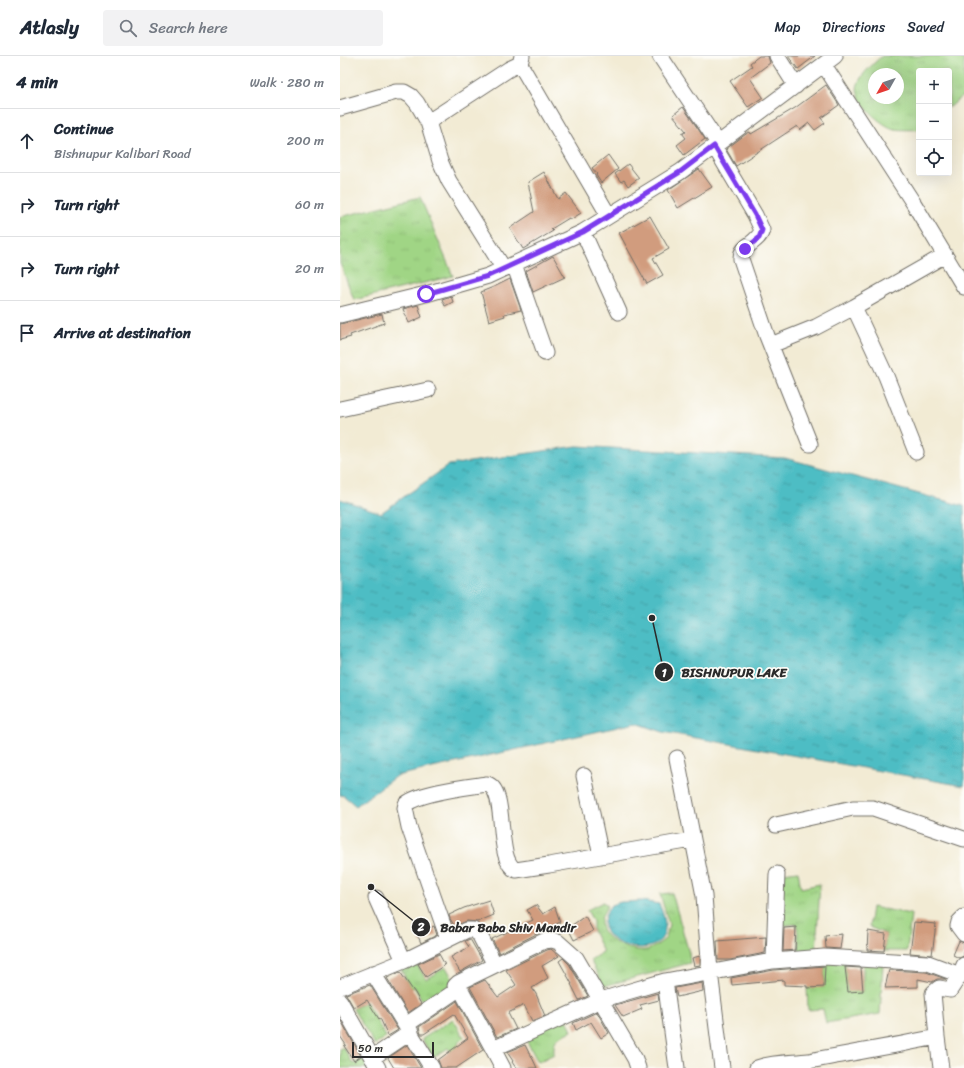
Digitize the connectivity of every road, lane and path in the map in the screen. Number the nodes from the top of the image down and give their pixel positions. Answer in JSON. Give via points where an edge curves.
{"nodes":[{"id":1,"x":660,"y":56,"type":"edge"},
{"id":2,"x":777,"y":56,"type":"edge"},
{"id":3,"x":521,"y":60,"type":"edge"},
{"id":4,"x":829,"y":61,"type":"edge"},
{"id":5,"x":796,"y":86,"type":"junction"},
{"id":6,"x":340,"y":108,"type":"edge"},
{"id":7,"x":428,"y":122,"type":"junction"},
{"id":8,"x":716,"y":144,"type":"junction"},
{"id":9,"x":609,"y":216,"type":"junction"},
{"id":10,"x":583,"y":232,"type":"junction"},
{"id":11,"x":945,"y":255,"type":"junction"},
{"id":12,"x":509,"y":266,"type":"junction"},
{"id":13,"x":964,"y":287,"type":"edge"},
{"id":14,"x":854,"y":307,"type":"junction"},
{"id":15,"x":619,"y":312,"type":"dead end"},
{"id":16,"x":340,"y":315,"type":"edge"},
{"id":17,"x":771,"y":345,"type":"junction"},
{"id":18,"x":544,"y":353,"type":"dead end"},
{"id":19,"x":428,"y":390,"type":"dead end"},
{"id":20,"x":340,"y":409,"type":"edge"},
{"id":21,"x":810,"y":444,"type":"dead end"},
{"id":22,"x":916,"y":452,"type":"dead end"},
{"id":23,"x":677,"y":758,"type":"dead end"},
{"id":24,"x":584,"y":776,"type":"dead end"},
{"id":25,"x":776,"y":825,"type":"dead end"},
{"id":26,"x":964,"y":839,"type":"edge"},
{"id":27,"x":692,"y":840,"type":"junction"},
{"id":28,"x":601,"y":856,"type":"junction"},
{"id":29,"x":777,"y":874,"type":"dead end"},
{"id":30,"x":376,"y":898,"type":"dead end"},
{"id":31,"x":964,"y":917,"type":"edge"},
{"id":32,"x":964,"y":934,"type":"edge"},
{"id":33,"x":448,"y":939,"type":"junction"},
{"id":34,"x":404,"y":961,"type":"junction"},
{"id":35,"x":773,"y":961,"type":"junction"},
{"id":36,"x":495,"y":965,"type":"junction"},
{"id":37,"x":962,"y":970,"type":"edge"},
{"id":38,"x":710,"y":972,"type":"junction"},
{"id":39,"x":373,"y":973,"type":"junction"},
{"id":40,"x":665,"y":981,"type":"junction"},
{"id":41,"x":340,"y":987,"type":"edge"},
{"id":42,"x":457,"y":988,"type":"junction"},
{"id":43,"x":601,"y":1000,"type":"junction"},
{"id":44,"x":340,"y":1001,"type":"edge"},
{"id":45,"x":408,"y":1028,"type":"junction"},
{"id":46,"x":937,"y":1037,"type":"junction"},
{"id":47,"x":494,"y":1049,"type":"junction"},
{"id":48,"x":375,"y":1063,"type":"edge"},
{"id":49,"x":432,"y":1068,"type":"edge"},
{"id":50,"x":503,"y":1068,"type":"edge"},
{"id":51,"x":638,"y":1068,"type":"edge"},
{"id":52,"x":677,"y":1068,"type":"edge"},
{"id":53,"x":722,"y":1068,"type":"edge"},
{"id":54,"x":757,"y":1068,"type":"edge"},
{"id":55,"x":941,"y":1068,"type":"edge"}],
"edges":[{"from":1,"to":8,"type":"street"},
{"from":2,"to":5,"type":"street"},
{"from":3,"to":7,"type":"street"},
{"from":3,"to":9,"type":"street"},
{"from":4,"to":5,"type":"street"},
{"from":4,"to":11,"type":"street"},
{"from":5,"to":8,"type":"street"},
{"from":6,"to":7,"type":"street","via":[[404,92],[417,103]]},
{"from":7,"to":12,"type":"street","via":[[449,181]]},
{"from":8,"to":9,"type":"street","via":[[680,172]]},
{"from":8,"to":17,"type":"street","via":[[762,230],[759,238],[748,245],[741,256]]},
{"from":9,"to":10,"type":"street"},
{"from":10,"to":12,"type":"street"},
{"from":10,"to":15,"type":"street"},
{"from":11,"to":13,"type":"street"},
{"from":11,"to":14,"type":"street"},
{"from":12,"to":16,"type":"street","via":[[470,282]]},
{"from":12,"to":18,"type":"street"},
{"from":14,"to":17,"type":"street"},
{"from":14,"to":22,"type":"street","via":[[886,376]]},
{"from":17,"to":21,"type":"street"},
{"from":19,"to":20,"type":"street"},
{"from":23,"to":27,"type":"street"},
{"from":24,"to":28,"type":"street"},
{"from":25,"to":26,"type":"street","via":[[853,808],[873,808]]},
{"from":27,"to":28,"type":"street"},
{"from":27,"to":38,"type":"street","via":[[704,896]]},
{"from":28,"to":33,"type":"street","via":[[521,870],[512,868],[505,854],[502,822],[495,790],[491,785],[452,789],[410,801],[406,804],[409,827]]},
{"from":29,"to":35,"type":"street"},
{"from":30,"to":34,"type":"street"},
{"from":31,"to":32,"type":"street","via":[[958,926]]},
{"from":33,"to":34,"type":"street"},
{"from":33,"to":36,"type":"street","via":[[467,930],[473,930],[479,934]]},
{"from":34,"to":39,"type":"street"},
{"from":35,"to":37,"type":"street","via":[[824,957],[928,963]]},
{"from":35,"to":38,"type":"street"},
{"from":36,"to":42,"type":"street","via":[[458,983]]},
{"from":36,"to":43,"type":"street","via":[[544,941],[552,940],[576,958]]},
{"from":37,"to":46,"type":"street","via":[[950,990],[939,988],[933,993]]},
{"from":38,"to":40,"type":"street"},
{"from":38,"to":53,"type":"street"},
{"from":39,"to":41,"type":"street"},
{"from":39,"to":45,"type":"street"},
{"from":40,"to":43,"type":"street"},
{"from":40,"to":52,"type":"street"},
{"from":42,"to":45,"type":"street"},
{"from":42,"to":47,"type":"street"},
{"from":43,"to":47,"type":"street"},
{"from":43,"to":51,"type":"street"},
{"from":44,"to":48,"type":"street"},
{"from":45,"to":48,"type":"street"},
{"from":45,"to":49,"type":"street"},
{"from":46,"to":54,"type":"street"},
{"from":46,"to":55,"type":"street"},
{"from":47,"to":50,"type":"street"}]}
